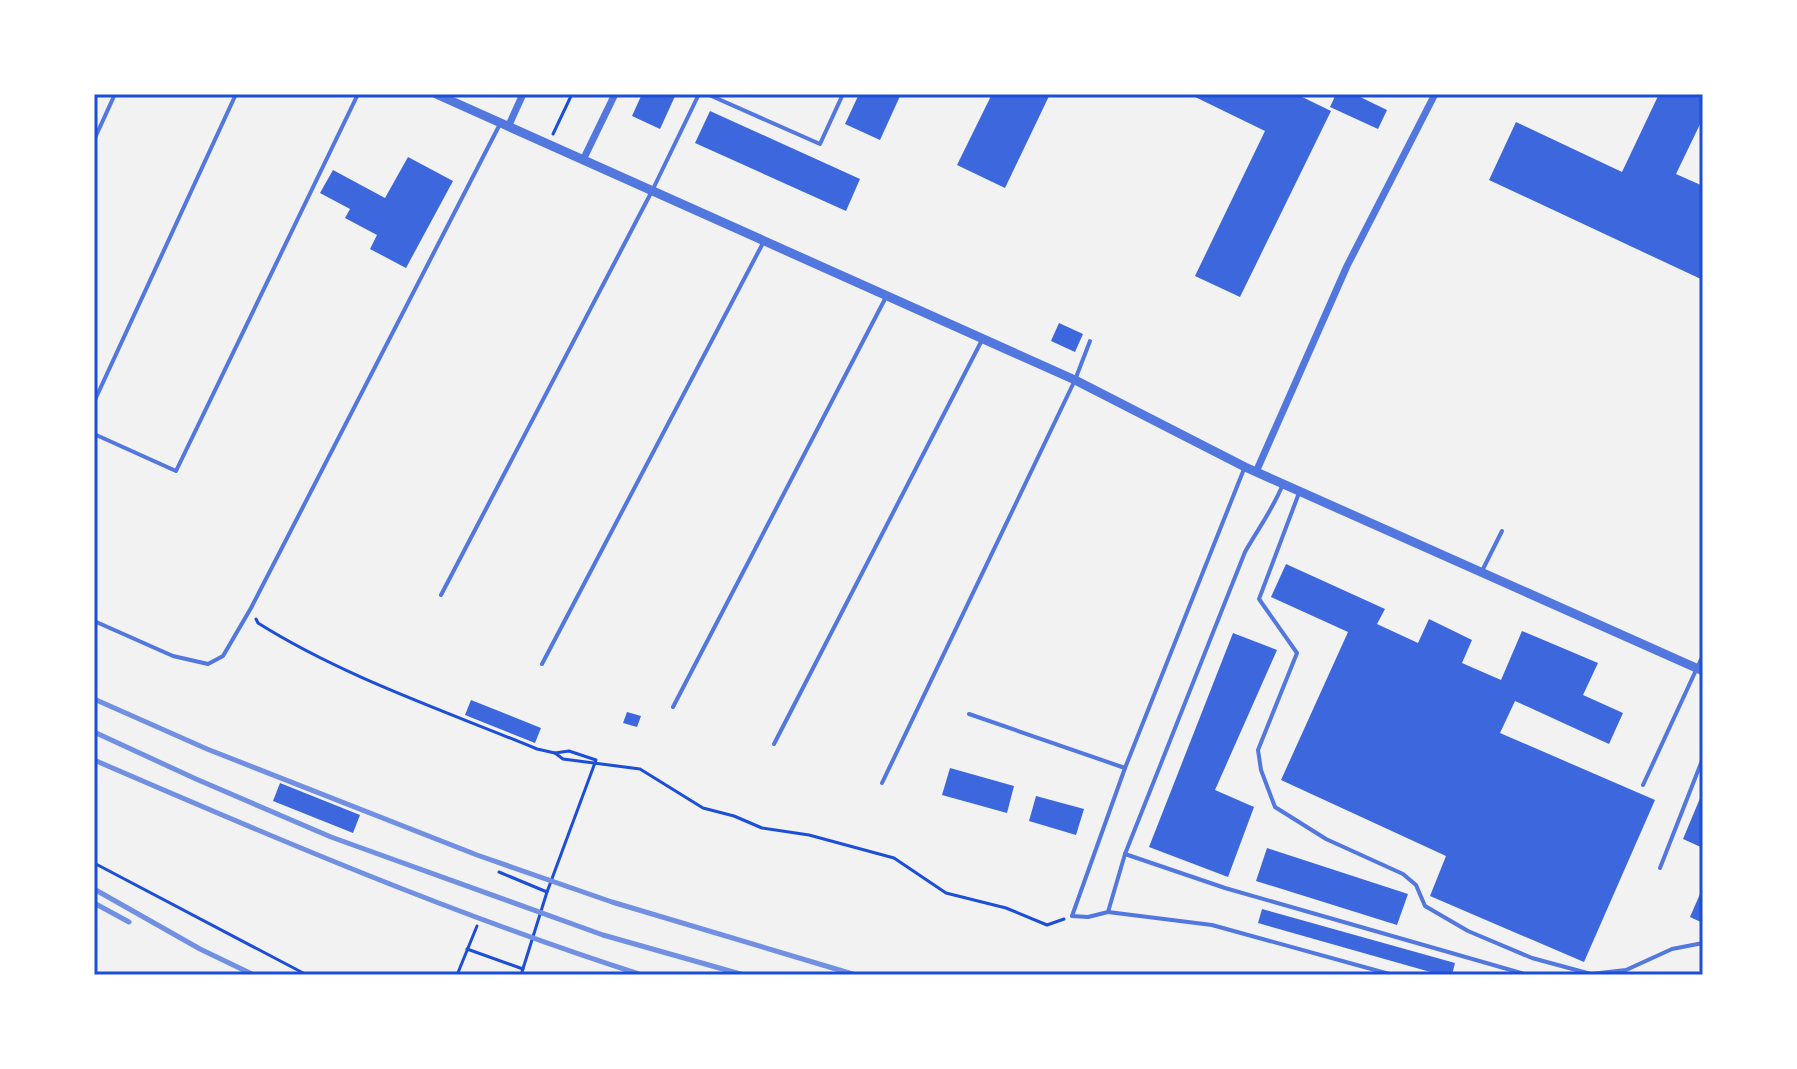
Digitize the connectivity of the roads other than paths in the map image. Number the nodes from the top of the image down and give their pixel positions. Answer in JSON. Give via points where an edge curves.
{"nodes":[{"id":1,"x":115,"y":94,"type":"edge"},
{"id":2,"x":236,"y":94,"type":"edge"},
{"id":3,"x":358,"y":94,"type":"edge"},
{"id":4,"x":523,"y":94,"type":"edge"},
{"id":5,"x":615,"y":94,"type":"edge"},
{"id":6,"x":699,"y":94,"type":"edge"},
{"id":7,"x":707,"y":94,"type":"edge"},
{"id":8,"x":843,"y":94,"type":"edge"},
{"id":9,"x":1435,"y":94,"type":"edge"},
{"id":10,"x":441,"y":95,"type":"edge"},
{"id":11,"x":504,"y":126,"type":"junction"},
{"id":12,"x":94,"y":140,"type":"edge"},
{"id":13,"x":583,"y":160,"type":"junction"},
{"id":14,"x":652,"y":191,"type":"junction"},
{"id":15,"x":764,"y":240,"type":"junction"},
{"id":16,"x":886,"y":297,"type":"junction"},
{"id":17,"x":982,"y":340,"type":"junction"},
{"id":18,"x":1090,"y":341,"type":"dead end"},
{"id":19,"x":1075,"y":380,"type":"junction"},
{"id":20,"x":94,"y":402,"type":"edge"},
{"id":21,"x":94,"y":434,"type":"edge"},
{"id":22,"x":1245,"y":467,"type":"junction"},
{"id":23,"x":1256,"y":472,"type":"junction"},
{"id":24,"x":1283,"y":484,"type":"junction"},
{"id":25,"x":1300,"y":491,"type":"junction"},
{"id":26,"x":1502,"y":531,"type":"dead end"},
{"id":27,"x":1482,"y":571,"type":"junction"},
{"id":28,"x":441,"y":595,"type":"dead end"},
{"id":29,"x":94,"y":621,"type":"edge"},
{"id":30,"x":1703,"y":655,"type":"edge"},
{"id":31,"x":542,"y":664,"type":"dead end"},
{"id":32,"x":1701,"y":670,"type":"edge"},
{"id":33,"x":673,"y":707,"type":"dead end"},
{"id":34,"x":969,"y":714,"type":"dead end"},
{"id":35,"x":774,"y":744,"type":"dead end"},
{"id":36,"x":1703,"y":758,"type":"edge"},
{"id":37,"x":1125,"y":768,"type":"junction"},
{"id":38,"x":882,"y":783,"type":"dead end"},
{"id":39,"x":1643,"y":785,"type":"dead end"},
{"id":40,"x":1125,"y":854,"type":"junction"},
{"id":41,"x":1660,"y":868,"type":"dead end"},
{"id":42,"x":1108,"y":912,"type":"junction"},
{"id":43,"x":1703,"y":943,"type":"edge"},
{"id":44,"x":1393,"y":975,"type":"edge"},
{"id":45,"x":1528,"y":975,"type":"edge"}],
"edges":[{"from":1,"to":12,"type":"lane"},
{"from":2,"to":20,"type":"lane"},
{"from":3,"to":21,"type":"lane","via":[[176,471]]},
{"from":4,"to":11,"type":"street"},
{"from":5,"to":13,"type":"street"},
{"from":6,"to":14,"type":"lane"},
{"from":7,"to":8,"type":"lane","via":[[820,144]]},
{"from":9,"to":23,"type":"street","via":[[1347,266]]},
{"from":10,"to":11,"type":"street"},
{"from":11,"to":13,"type":"street"},
{"from":11,"to":29,"type":"lane","via":[[223,656],[208,664],[173,656]]},
{"from":13,"to":14,"type":"street"},
{"from":14,"to":15,"type":"street"},
{"from":14,"to":28,"type":"lane"},
{"from":15,"to":16,"type":"street"},
{"from":15,"to":31,"type":"lane"},
{"from":16,"to":17,"type":"street"},
{"from":16,"to":33,"type":"lane"},
{"from":17,"to":19,"type":"street"},
{"from":17,"to":35,"type":"lane"},
{"from":18,"to":19,"type":"lane"},
{"from":19,"to":22,"type":"street"},
{"from":19,"to":38,"type":"lane"},
{"from":22,"to":23,"type":"street"},
{"from":22,"to":37,"type":"lane"},
{"from":23,"to":24,"type":"street"},
{"from":24,"to":25,"type":"street"},
{"from":24,"to":40,"type":"lane","via":[[1245,552]]},
{"from":25,"to":27,"type":"street"},
{"from":25,"to":43,"type":"lane","via":[[1259,599],[1297,653],[1258,750],[1275,807],[1326,839],[1403,874],[1416,885],[1425,906],[1532,958],[1591,974],[1626,970],[1672,949]]},
{"from":26,"to":27,"type":"lane"},
{"from":27,"to":32,"type":"street"},
{"from":30,"to":32,"type":"lane"},
{"from":32,"to":39,"type":"lane","via":[[1679,703]]},
{"from":34,"to":37,"type":"lane"},
{"from":36,"to":41,"type":"lane"},
{"from":37,"to":42,"type":"lane","via":[[1072,916]]},
{"from":40,"to":42,"type":"lane"},
{"from":40,"to":45,"type":"lane"},
{"from":42,"to":44,"type":"lane","via":[[1212,925]]}]}
